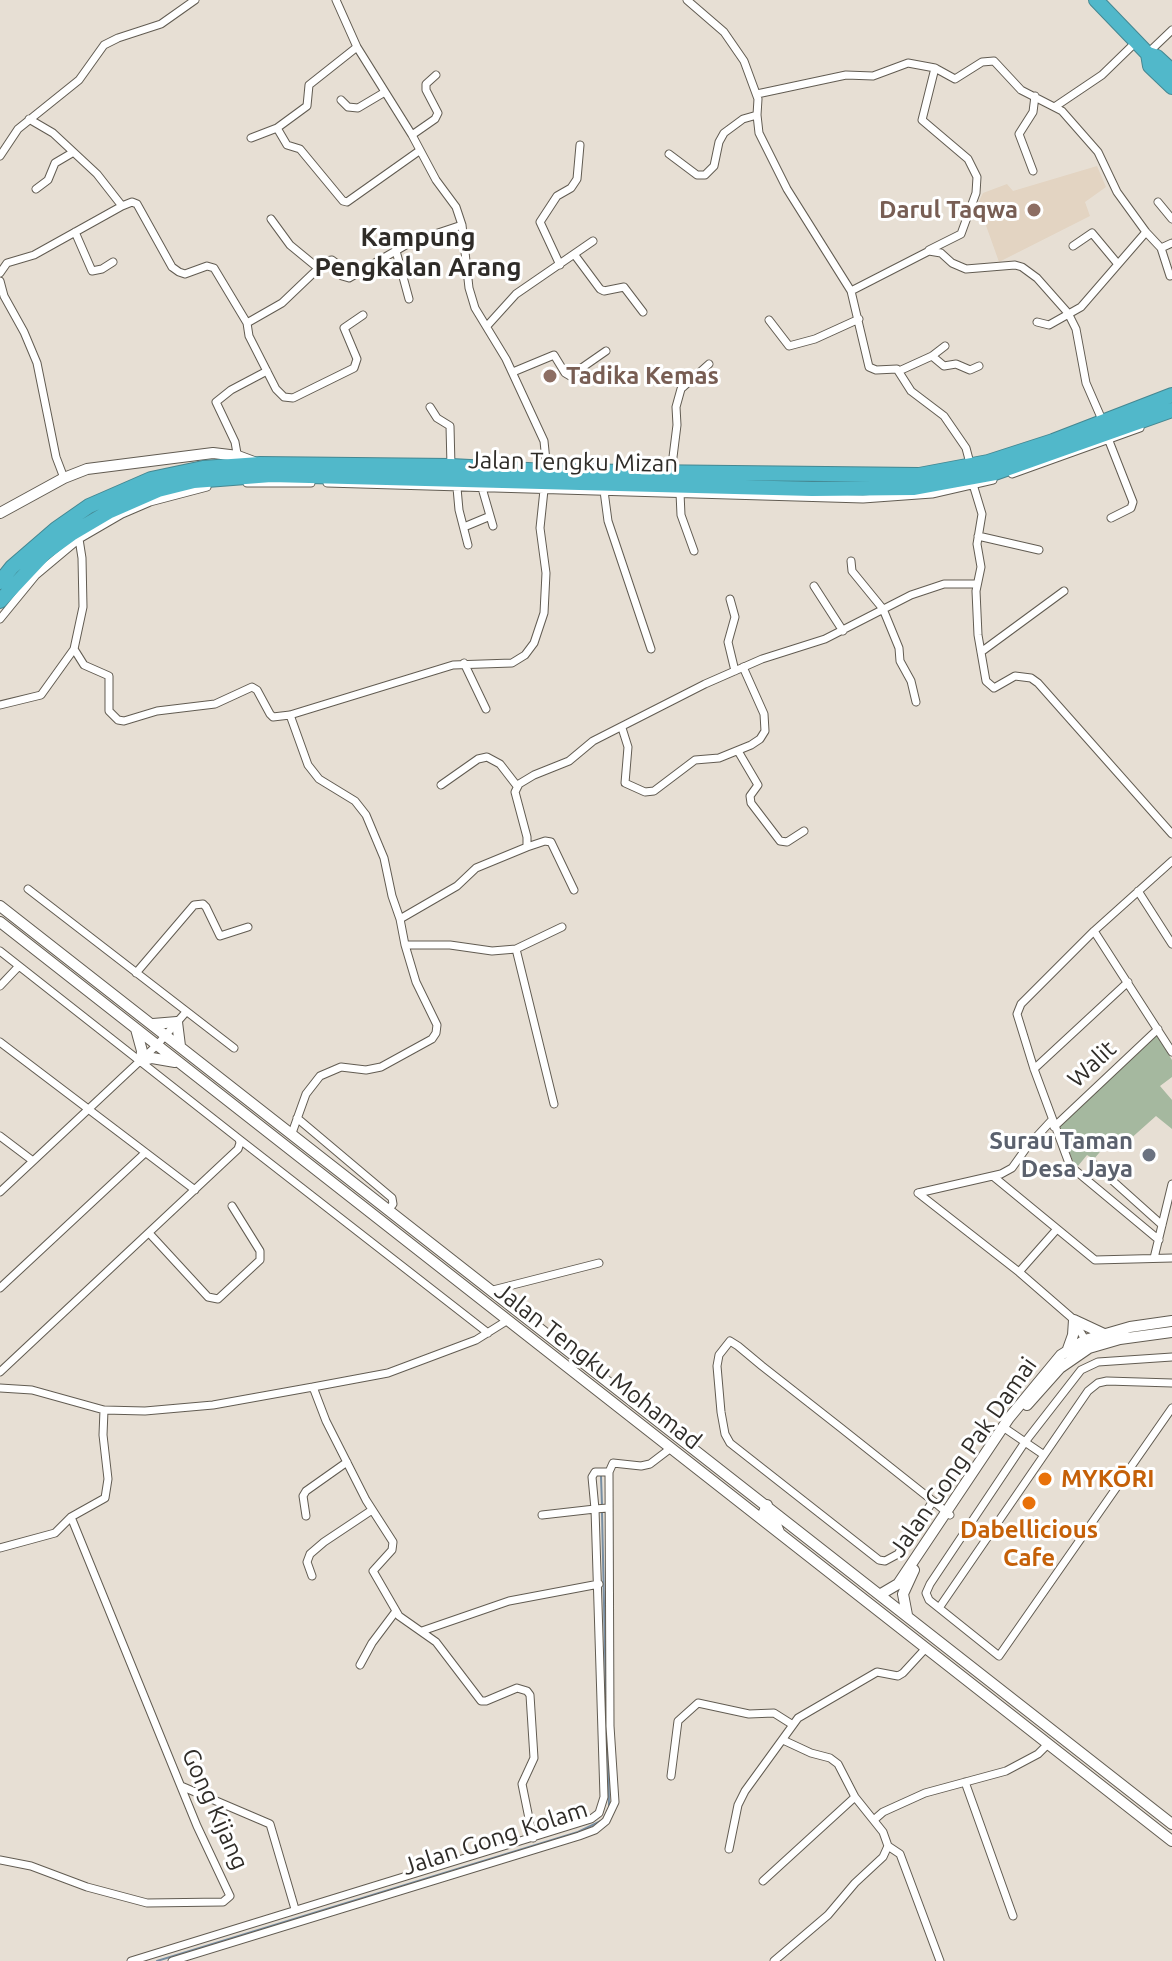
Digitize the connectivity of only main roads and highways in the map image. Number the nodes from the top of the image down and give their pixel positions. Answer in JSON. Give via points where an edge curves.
{"nodes":[{"id":1,"x":1096,"y":0,"type":"edge"},
{"id":2,"x":1148,"y":54,"type":"junction"},
{"id":3,"x":1172,"y":71,"type":"edge"},
{"id":4,"x":1172,"y":87,"type":"edge"},
{"id":5,"x":1172,"y":395,"type":"edge"},
{"id":6,"x":1172,"y":413,"type":"edge"},
{"id":7,"x":238,"y":460,"type":"junction"},
{"id":8,"x":972,"y":477,"type":"junction"},
{"id":9,"x":0,"y":513,"type":"edge"},
{"id":10,"x":0,"y":582,"type":"edge"},
{"id":11,"x":0,"y":601,"type":"edge"},
{"id":12,"x":0,"y":906,"type":"edge"},
{"id":13,"x":0,"y":922,"type":"edge"},
{"id":14,"x":151,"y":1023,"type":"junction"},
{"id":15,"x":136,"y":1028,"type":"junction"},
{"id":16,"x":180,"y":1046,"type":"junction"},
{"id":17,"x":181,"y":1063,"type":"junction"},
{"id":18,"x":1172,"y":1321,"type":"edge"},
{"id":19,"x":1172,"y":1332,"type":"edge"},
{"id":20,"x":1104,"y":1334,"type":"junction"},
{"id":21,"x":1087,"y":1344,"type":"junction"},
{"id":22,"x":1068,"y":1349,"type":"junction"},
{"id":23,"x":1005,"y":1429,"type":"junction"},
{"id":24,"x":767,"y":1505,"type":"junction"},
{"id":25,"x":948,"y":1513,"type":"junction"},
{"id":26,"x":780,"y":1534,"type":"junction"},
{"id":27,"x":881,"y":1594,"type":"junction"},
{"id":28,"x":907,"y":1615,"type":"junction"},
{"id":29,"x":1056,"y":1731,"type":"junction"},
{"id":30,"x":1048,"y":1744,"type":"junction"},
{"id":31,"x":1172,"y":1824,"type":"edge"},
{"id":32,"x":1172,"y":1841,"type":"edge"}],
"edges":[{"from":1,"to":2,"type":"highway"},
{"from":2,"to":3,"type":"highway"},
{"from":2,"to":4,"type":"highway","via":[[1150,66]]},
{"from":5,"to":8,"type":"highway","name":"Jalan Tengku Mizan"},
{"from":6,"to":8,"type":"highway","name":"Jalan Tengku Mizan"},
{"from":7,"to":8,"type":"highway","name":"Jalan Tengku Mizan"},
{"from":7,"to":9,"type":"main road","via":[[213,453],[87,469]]},
{"from":7,"to":10,"type":"highway","name":"Jalan Tengku Mizan","via":[[163,476],[89,506]]},
{"from":8,"to":11,"type":"highway","name":"Jalan Tengku Mizan","via":[[913,488],[812,489],[271,475],[194,481],[158,490],[71,534],[45,553]]},
{"from":12,"to":14,"type":"main road","name":"Jalan Tengku Mohamad"},
{"from":13,"to":15,"type":"main road","name":"Jalan Tengku Mohamad"},
{"from":14,"to":16,"type":"main road","name":"Jalan Tengku Mohamad"},
{"from":14,"to":16,"type":"main road","via":[[177,1022]]},
{"from":15,"to":17,"type":"main road","name":"Jalan Tengku Mohamad"},
{"from":15,"to":17,"type":"main road","via":[[141,1061]]},
{"from":16,"to":24,"type":"main road","name":"Jalan Tengku Mohamad"},
{"from":17,"to":26,"type":"main road","name":"Jalan Tengku Mohamad"},
{"from":18,"to":20,"type":"main road","name":"Jalan Gong Pak Damai"},
{"from":19,"to":21,"type":"main road"},
{"from":20,"to":21,"type":"main road","name":"Jalan Gong Pak Damai"},
{"from":20,"to":22,"type":"main road","via":[[1074,1320]]},
{"from":21,"to":22,"type":"main road","name":"Jalan Gong Pak Damai"},
{"from":21,"to":23,"type":"main road","name":"Jalan Gong Pak Damai"},
{"from":22,"to":23,"type":"main road","name":"Jalan Gong Pak Damai","via":[[1033,1386]]},
{"from":23,"to":25,"type":"main road","name":"Jalan Gong Pak Damai"},
{"from":24,"to":26,"type":"main road","via":[[764,1512]]},
{"from":24,"to":27,"type":"main road","name":"Jalan Tengku Mohamad"},
{"from":25,"to":27,"type":"main road","name":"Jalan Gong Pak Damai","via":[[898,1584]]},
{"from":25,"to":28,"type":"main road","name":"Jalan Gong Pak Damai","via":[[908,1579],[903,1594]]},
{"from":26,"to":30,"type":"main road","name":"Jalan Tengku Mohamad"},
{"from":27,"to":28,"type":"main road","name":"Jalan Tengku Mohamad"},
{"from":28,"to":29,"type":"main road","name":"Jalan Tengku Mohamad"},
{"from":29,"to":30,"type":"main road"},
{"from":29,"to":31,"type":"main road","name":"Jalan Tengku Mohamad"},
{"from":30,"to":32,"type":"main road","name":"Jalan Tengku Mohamad"}]}
